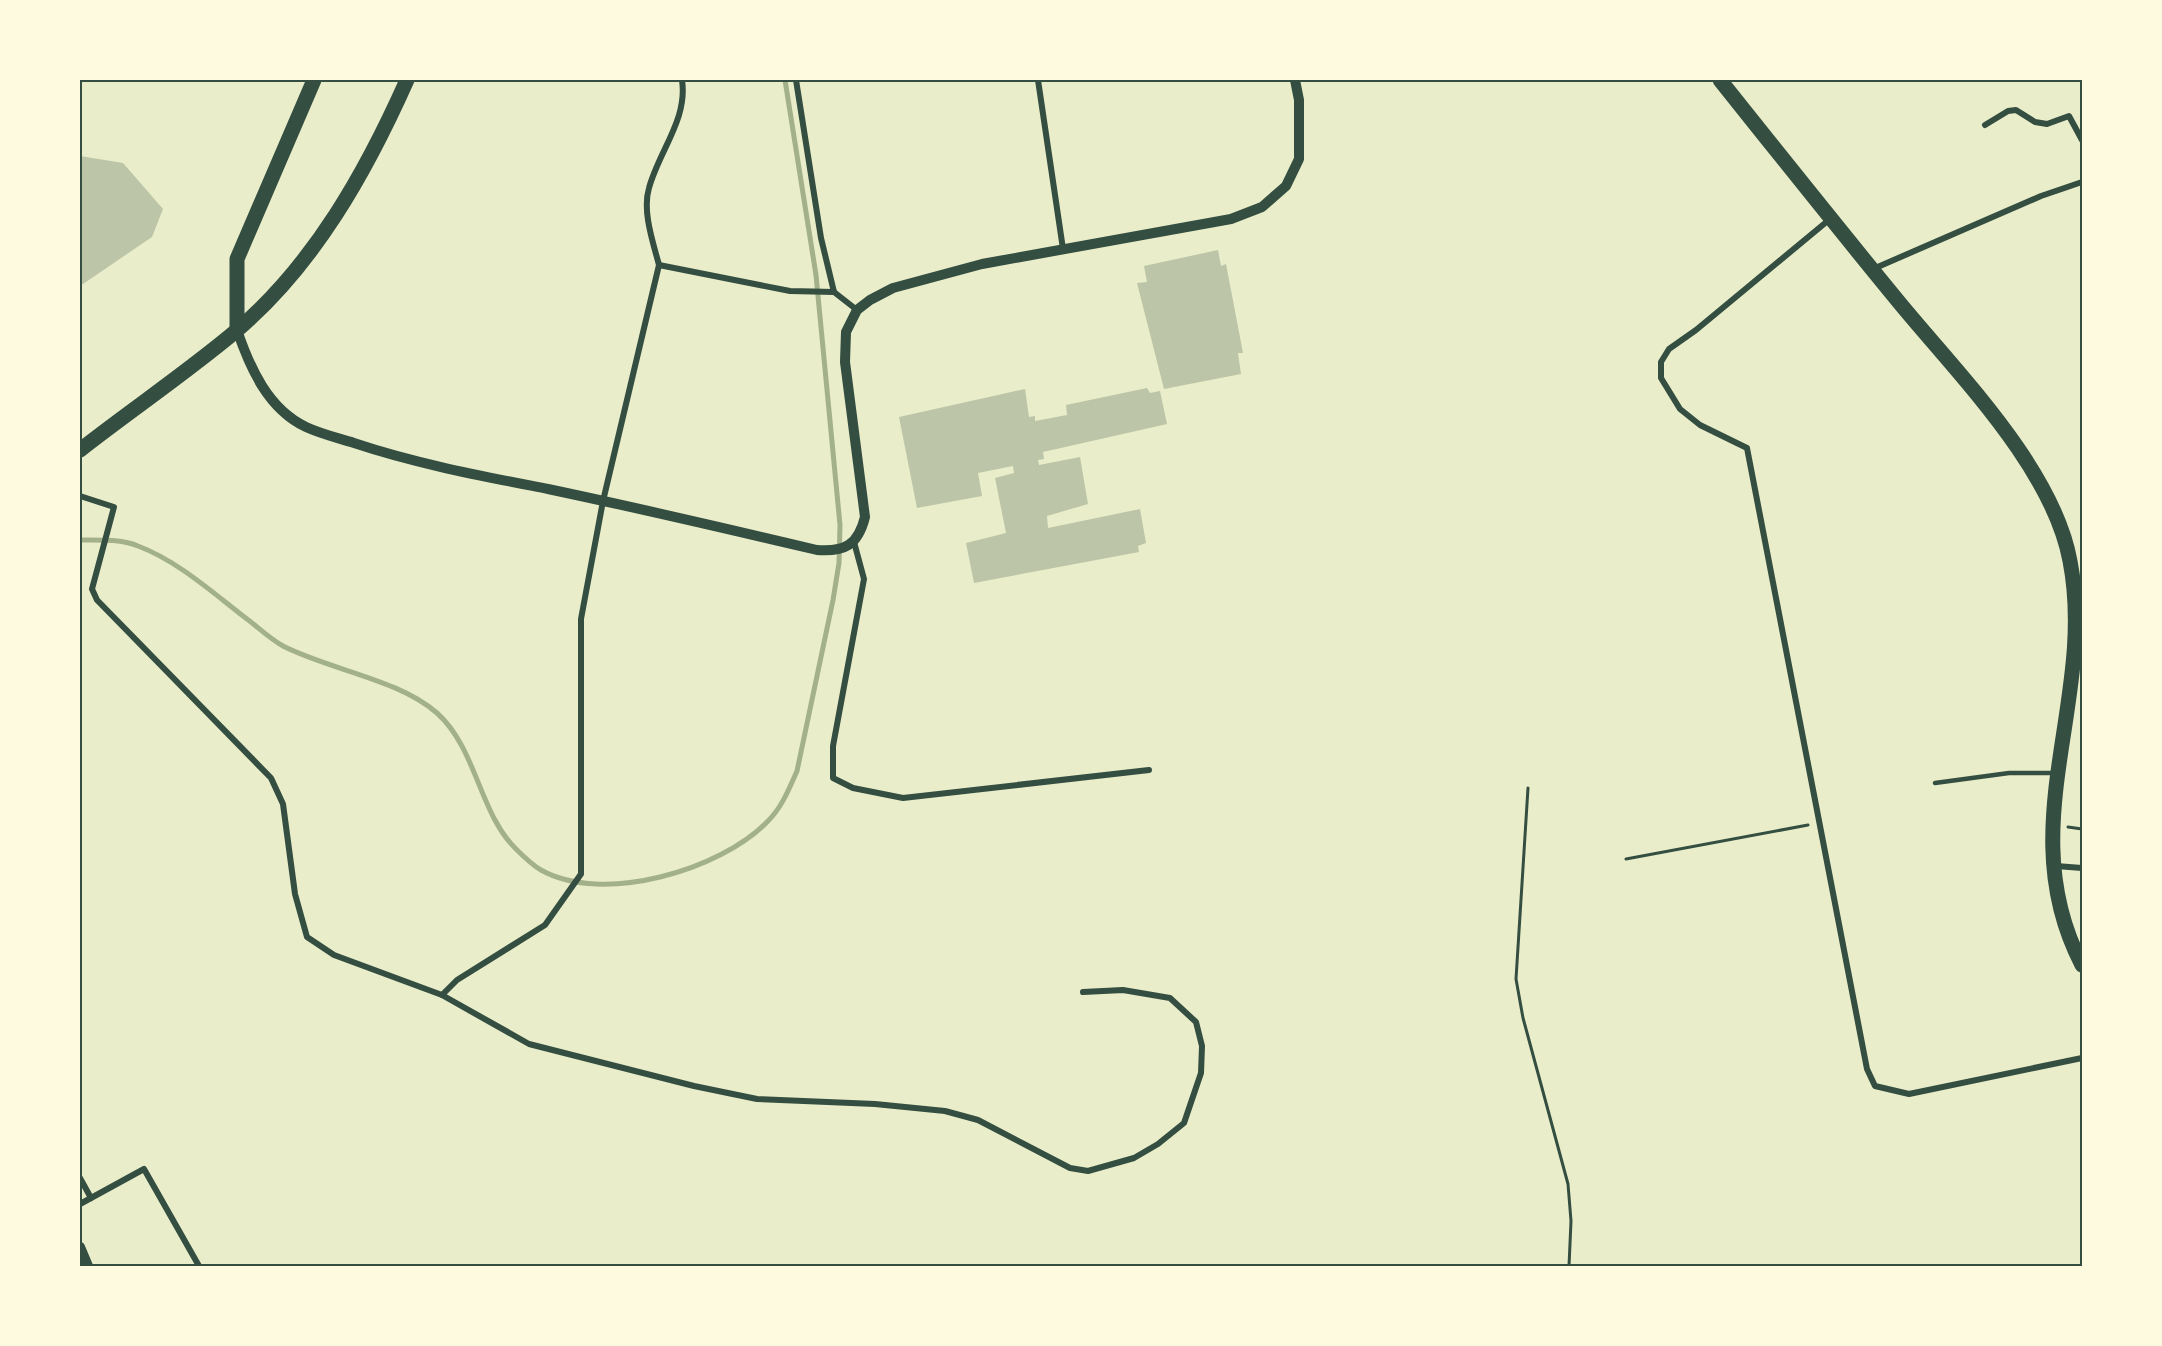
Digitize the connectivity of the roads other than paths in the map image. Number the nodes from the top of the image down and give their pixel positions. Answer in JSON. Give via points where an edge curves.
{"nodes":[{"id":1,"x":314,"y":80,"type":"edge"},
{"id":2,"x":407,"y":80,"type":"edge"},
{"id":3,"x":682,"y":80,"type":"edge"},
{"id":4,"x":796,"y":80,"type":"edge"},
{"id":5,"x":1038,"y":80,"type":"edge"},
{"id":6,"x":1295,"y":80,"type":"edge"},
{"id":7,"x":1720,"y":80,"type":"edge"},
{"id":8,"x":1985,"y":125,"type":"dead end"},
{"id":9,"x":2082,"y":140,"type":"edge"},
{"id":10,"x":2082,"y":182,"type":"edge"},
{"id":11,"x":1831,"y":218,"type":"junction"},
{"id":12,"x":1063,"y":249,"type":"junction"},
{"id":13,"x":659,"y":265,"type":"junction"},
{"id":14,"x":1873,"y":269,"type":"junction"},
{"id":15,"x":834,"y":292,"type":"junction"},
{"id":16,"x":857,"y":310,"type":"junction"},
{"id":17,"x":237,"y":330,"type":"junction"},
{"id":18,"x":80,"y":450,"type":"edge"},
{"id":19,"x":80,"y":496,"type":"edge"},
{"id":20,"x":603,"y":501,"type":"junction"},
{"id":21,"x":854,"y":542,"type":"junction"},
{"id":22,"x":2077,"y":673,"type":"edge"},
{"id":23,"x":1149,"y":770,"type":"dead end"},
{"id":24,"x":2057,"y":774,"type":"junction"},
{"id":25,"x":1935,"y":783,"type":"dead end"},
{"id":26,"x":2052,"y":866,"type":"junction"},
{"id":27,"x":2082,"y":868,"type":"edge"},
{"id":28,"x":2082,"y":965,"type":"edge"},
{"id":29,"x":1083,"y":992,"type":"dead end"},
{"id":30,"x":442,"y":995,"type":"junction"},
{"id":31,"x":2082,"y":1058,"type":"edge"},
{"id":32,"x":80,"y":1178,"type":"edge"},
{"id":33,"x":91,"y":1198,"type":"junction"},
{"id":34,"x":80,"y":1204,"type":"edge"},
{"id":35,"x":80,"y":1247,"type":"edge"},
{"id":36,"x":88,"y":1266,"type":"edge"},
{"id":37,"x":199,"y":1266,"type":"edge"}],
"edges":[{"from":1,"to":17,"type":"main road","via":[[237,259]]},
{"from":2,"to":17,"type":"main road","via":[[381,139],[336,216],[283,284]]},
{"from":3,"to":13,"type":"street","via":[[684,95],[672,135],[648,190],[651,235]]},
{"from":4,"to":15,"type":"street","via":[[821,238]]},
{"from":5,"to":12,"type":"street"},
{"from":6,"to":12,"type":"street","via":[[1299,159],[1286,186],[1262,207],[1231,219]]},
{"from":7,"to":11,"type":"main road"},
{"from":8,"to":9,"type":"street","via":[[2016,110],[2047,124],[2069,116]]},
{"from":10,"to":14,"type":"street"},
{"from":11,"to":14,"type":"main road"},
{"from":11,"to":31,"type":"street","via":[[1669,349],[1661,362],[1661,378],[1680,409],[1700,425],[1747,448],[1867,1069],[1875,1086],[1909,1094]]},
{"from":12,"to":16,"type":"street","via":[[982,264],[893,288]]},
{"from":13,"to":15,"type":"street","via":[[790,291]]},
{"from":13,"to":20,"type":"street"},
{"from":14,"to":22,"type":"main road","via":[[2004,430],[2047,494],[2065,537],[2074,584]]},
{"from":15,"to":16,"type":"street"},
{"from":16,"to":21,"type":"street","via":[[846,332],[845,362],[864,517],[861,533]]},
{"from":17,"to":18,"type":"main road"},
{"from":17,"to":20,"type":"street","via":[[247,360],[264,389],[280,410],[305,427],[452,470]]},
{"from":19,"to":30,"type":"street","via":[[114,507],[92,589],[97,600],[271,778],[278,791],[295,894],[307,937],[334,955]]},
{"from":20,"to":21,"type":"street","via":[[818,550],[834,551]]},
{"from":20,"to":30,"type":"street","via":[[580,619],[580,874],[545,925],[457,980]]},
{"from":21,"to":23,"type":"street","via":[[864,579],[833,746],[833,778],[853,788],[903,798]]},
{"from":22,"to":24,"type":"main road"},
{"from":24,"to":25,"type":"lane","via":[[2009,773]]},
{"from":24,"to":26,"type":"main road"},
{"from":26,"to":27,"type":"street"},
{"from":26,"to":28,"type":"main road","via":[[2059,909]]},
{"from":29,"to":30,"type":"street","via":[[1122,990],[1170,998],[1196,1022],[1202,1046],[1202,1073],[1184,1123],[1134,1158],[1088,1171],[1070,1168],[978,1120],[945,1111],[757,1099],[529,1044]]},
{"from":32,"to":33,"type":"street"},
{"from":33,"to":34,"type":"street"},
{"from":33,"to":37,"type":"street","via":[[144,1169]]},
{"from":35,"to":36,"type":"street"}]}
